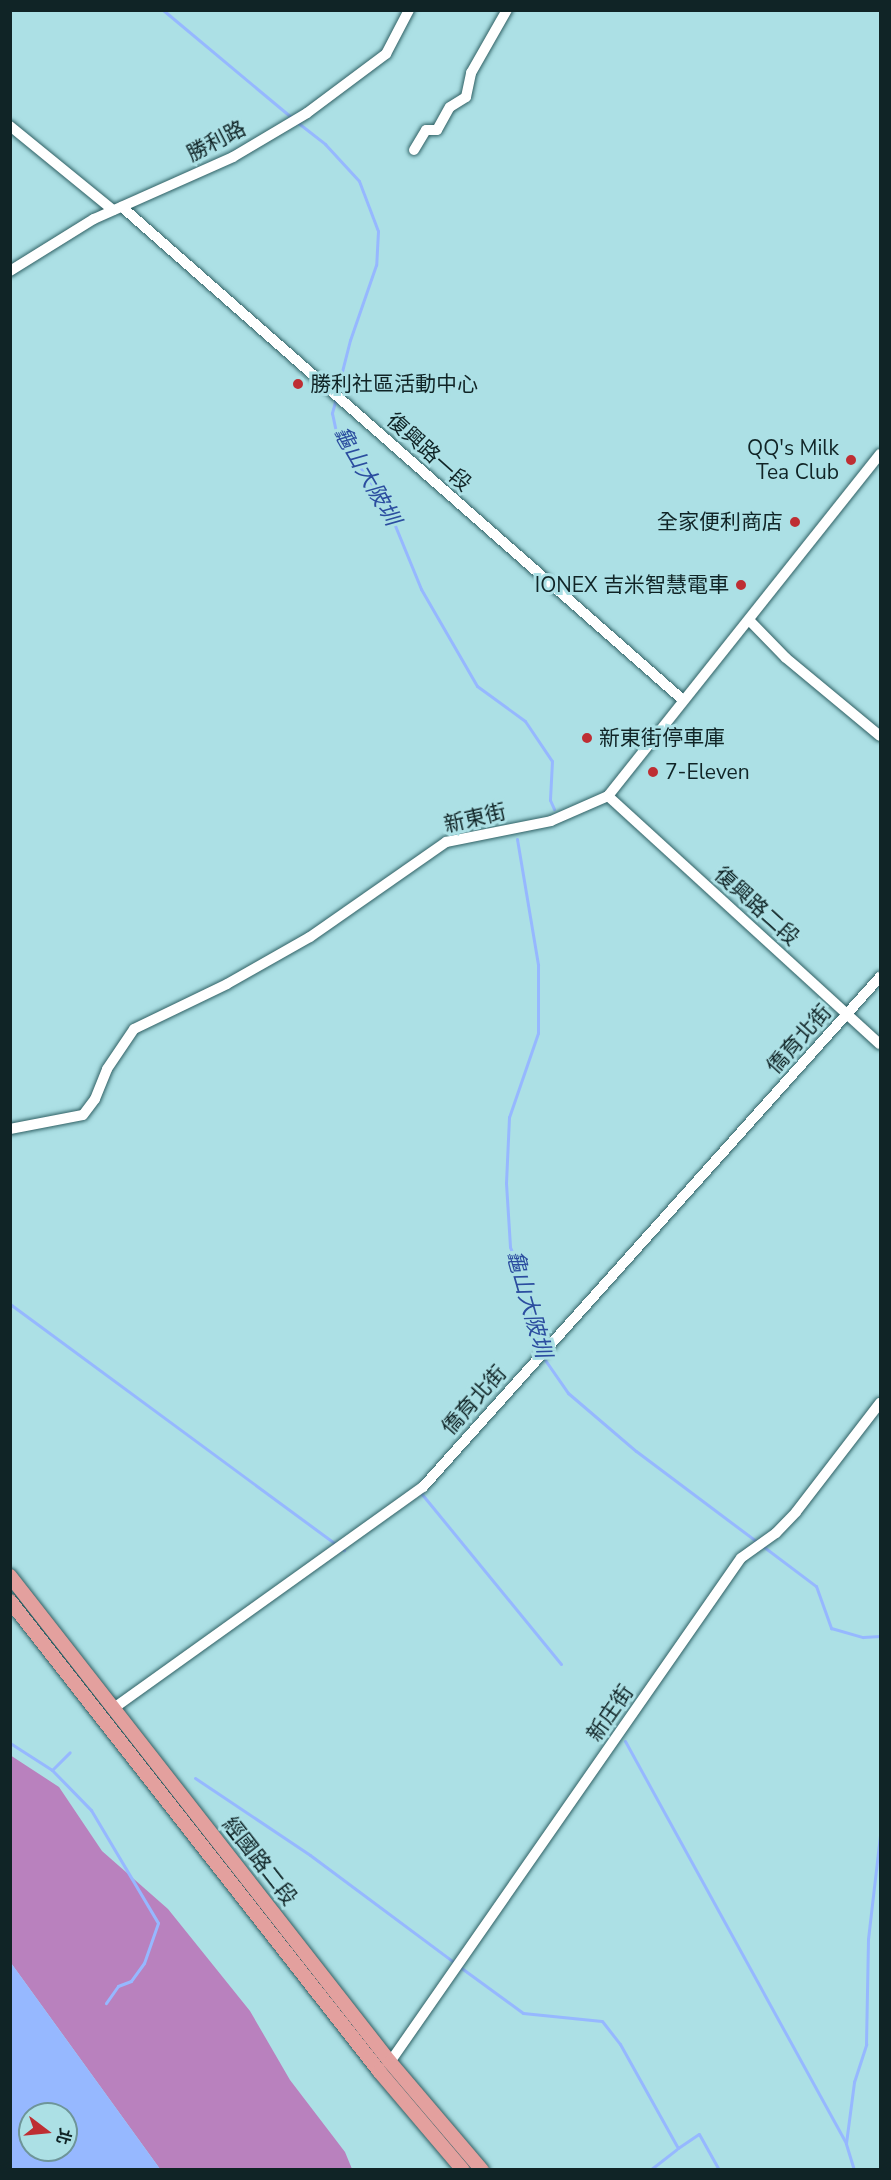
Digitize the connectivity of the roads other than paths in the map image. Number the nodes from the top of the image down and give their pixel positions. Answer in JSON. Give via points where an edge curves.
{"nodes":[{"id":1,"x":507,"y":10,"type":"edge"},
{"id":2,"x":409,"y":11,"type":"edge"},
{"id":3,"x":10,"y":126,"type":"edge"},
{"id":4,"x":414,"y":150,"type":"dead end"},
{"id":5,"x":117,"y":209,"type":"junction"},
{"id":6,"x":10,"y":271,"type":"edge"},
{"id":7,"x":880,"y":454,"type":"edge"},
{"id":8,"x":749,"y":620,"type":"junction"},
{"id":9,"x":683,"y":700,"type":"junction"},
{"id":10,"x":880,"y":736,"type":"edge"},
{"id":11,"x":608,"y":796,"type":"junction"},
{"id":12,"x":880,"y":977,"type":"edge"},
{"id":13,"x":847,"y":1015,"type":"junction"},
{"id":14,"x":880,"y":1044,"type":"edge"},
{"id":15,"x":10,"y":1129,"type":"edge"},
{"id":16,"x":880,"y":1403,"type":"edge"},
{"id":17,"x":10,"y":1576,"type":"edge"},
{"id":18,"x":10,"y":1601,"type":"edge"},
{"id":19,"x":114,"y":1708,"type":"junction"},
{"id":20,"x":390,"y":2062,"type":"junction"},
{"id":21,"x":463,"y":2169,"type":"edge"},
{"id":22,"x":482,"y":2169,"type":"edge"}],
"edges":[{"from":1,"to":4,"type":"street","via":[[471,73],[466,97],[450,107],[437,130],[426,130]]},
{"from":2,"to":5,"type":"street","name":"勝利路","via":[[386,54],[351,84],[233,157]]},
{"from":3,"to":5,"type":"street","name":"復興路一段"},
{"from":5,"to":6,"type":"street","name":"勝利路"},
{"from":5,"to":9,"type":"street","name":"復興路一段"},
{"from":7,"to":8,"type":"street","name":"新東街"},
{"from":8,"to":9,"type":"street","name":"新東街"},
{"from":8,"to":10,"type":"street","via":[[786,658]]},
{"from":9,"to":11,"type":"street","name":"新東街"},
{"from":11,"to":13,"type":"street","name":"復興路二段"},
{"from":11,"to":15,"type":"street","name":"新東街","via":[[551,820],[446,842],[310,937],[227,984],[134,1029],[107,1069],[96,1100],[82,1114]]},
{"from":12,"to":13,"type":"street","name":"僑育北街"},
{"from":13,"to":14,"type":"street","name":"復興路二段"},
{"from":13,"to":19,"type":"street","name":"僑育北街","via":[[423,1487]]},
{"from":16,"to":20,"type":"street","name":"新庄街","via":[[796,1512],[776,1533],[741,1558]]},
{"from":17,"to":19,"type":"main road","name":"經國路二段"},
{"from":18,"to":21,"type":"main road","name":"經國路二段","via":[[371,2062]]},
{"from":19,"to":20,"type":"main road","name":"經國路二段"},
{"from":20,"to":22,"type":"main road","name":"經國路二段"}]}
